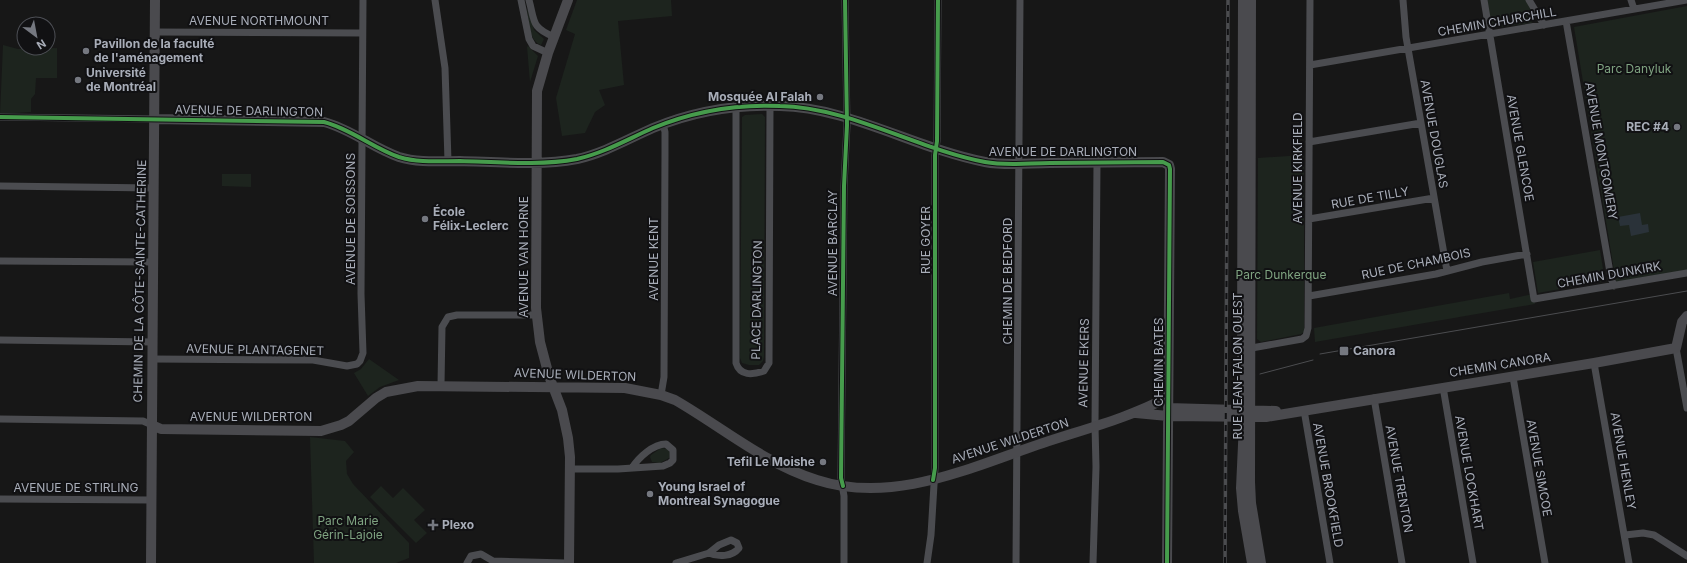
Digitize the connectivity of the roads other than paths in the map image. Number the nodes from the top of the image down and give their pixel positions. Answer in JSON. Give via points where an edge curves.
{"nodes":[{"id":1,"x":155,"y":0,"type":"edge"},
{"id":2,"x":363,"y":0,"type":"edge"},
{"id":3,"x":435,"y":0,"type":"edge"},
{"id":4,"x":568,"y":0,"type":"edge"},
{"id":5,"x":846,"y":0,"type":"edge"},
{"id":6,"x":938,"y":0,"type":"edge"},
{"id":7,"x":1020,"y":0,"type":"edge"},
{"id":8,"x":1243,"y":0,"type":"edge"},
{"id":9,"x":1251,"y":0,"type":"edge"},
{"id":10,"x":1310,"y":0,"type":"edge"},
{"id":11,"x":1403,"y":0,"type":"edge"},
{"id":12,"x":1484,"y":0,"type":"edge"},
{"id":13,"x":1529,"y":0,"type":"edge"},
{"id":14,"x":1630,"y":0,"type":"edge"},
{"id":15,"x":1687,"y":0,"type":"edge"},
{"id":16,"x":526,"y":3,"type":"edge"},
{"id":17,"x":1634,"y":9,"type":"junction"},
{"id":18,"x":1566,"y":21,"type":"junction"},
{"id":19,"x":1544,"y":24,"type":"junction"},
{"id":20,"x":155,"y":32,"type":"junction"},
{"id":21,"x":362,"y":33,"type":"junction"},
{"id":22,"x":1489,"y":34,"type":"junction"},
{"id":23,"x":554,"y":37,"type":"junction"},
{"id":24,"x":1408,"y":48,"type":"junction"},
{"id":25,"x":548,"y":53,"type":"junction"},
{"id":26,"x":1310,"y":65,"type":"junction"},
{"id":27,"x":770,"y":106,"type":"junction"},
{"id":28,"x":736,"y":107,"type":"junction"},
{"id":29,"x":0,"y":117,"type":"edge"},
{"id":30,"x":846,"y":118,"type":"junction"},
{"id":31,"x":155,"y":119,"type":"junction"},
{"id":32,"x":662,"y":124,"type":"junction"},
{"id":33,"x":1421,"y":124,"type":"junction"},
{"id":34,"x":362,"y":140,"type":"junction"},
{"id":35,"x":1309,"y":142,"type":"junction"},
{"id":36,"x":936,"y":149,"type":"junction"},
{"id":37,"x":448,"y":161,"type":"junction"},
{"id":38,"x":536,"y":162,"type":"junction"},
{"id":39,"x":1097,"y":163,"type":"junction"},
{"id":40,"x":1167,"y":163,"type":"joint"},
{"id":41,"x":1019,"y":164,"type":"junction"},
{"id":42,"x":0,"y":186,"type":"edge"},
{"id":43,"x":154,"y":188,"type":"junction"},
{"id":44,"x":1434,"y":198,"type":"junction"},
{"id":45,"x":1309,"y":219,"type":"junction"},
{"id":46,"x":1527,"y":254,"type":"junction"},
{"id":47,"x":0,"y":261,"type":"edge"},
{"id":48,"x":154,"y":262,"type":"junction"},
{"id":49,"x":1447,"y":271,"type":"junction"},
{"id":50,"x":1687,"y":273,"type":"edge"},
{"id":51,"x":1614,"y":286,"type":"junction"},
{"id":52,"x":1309,"y":296,"type":"junction"},
{"id":53,"x":1534,"y":299,"type":"joint"},
{"id":54,"x":536,"y":315,"type":"junction"},
{"id":55,"x":1687,"y":316,"type":"edge"},
{"id":56,"x":0,"y":340,"type":"edge"},
{"id":57,"x":153,"y":342,"type":"junction"},
{"id":58,"x":1676,"y":348,"type":"junction"},
{"id":59,"x":1247,"y":349,"type":"junction"},
{"id":60,"x":153,"y":359,"type":"junction"},
{"id":61,"x":1594,"y":363,"type":"junction"},
{"id":62,"x":356,"y":364,"type":"joint"},
{"id":63,"x":1513,"y":377,"type":"junction"},
{"id":64,"x":441,"y":386,"type":"junction"},
{"id":65,"x":553,"y":386,"type":"junction"},
{"id":66,"x":1443,"y":387,"type":"junction"},
{"id":67,"x":661,"y":395,"type":"junction"},
{"id":68,"x":1168,"y":397,"type":"junction"},
{"id":69,"x":1374,"y":398,"type":"junction"},
{"id":70,"x":1687,"y":408,"type":"edge"},
{"id":71,"x":1299,"y":411,"type":"junction"},
{"id":72,"x":1168,"y":412,"type":"junction"},
{"id":73,"x":1247,"y":413,"type":"junction"},
{"id":74,"x":1129,"y":414,"type":"junction"},
{"id":75,"x":0,"y":419,"type":"edge"},
{"id":76,"x":152,"y":425,"type":"junction"},
{"id":77,"x":1095,"y":426,"type":"junction"},
{"id":78,"x":1017,"y":451,"type":"junction"},
{"id":79,"x":632,"y":468,"type":"junction"},
{"id":80,"x":570,"y":469,"type":"junction"},
{"id":81,"x":933,"y":480,"type":"junction"},
{"id":82,"x":843,"y":486,"type":"junction"},
{"id":83,"x":0,"y":499,"type":"edge"},
{"id":84,"x":151,"y":500,"type":"junction"},
{"id":85,"x":1625,"y":535,"type":"junction"},
{"id":86,"x":1686,"y":552,"type":"edge"},
{"id":87,"x":709,"y":554,"type":"dead end"},
{"id":88,"x":151,"y":563,"type":"edge"},
{"id":89,"x":467,"y":563,"type":"edge"},
{"id":90,"x":567,"y":563,"type":"edge"},
{"id":91,"x":676,"y":563,"type":"edge"},
{"id":92,"x":844,"y":563,"type":"edge"},
{"id":93,"x":927,"y":563,"type":"edge"},
{"id":94,"x":1016,"y":563,"type":"edge"},
{"id":95,"x":1093,"y":563,"type":"edge"},
{"id":96,"x":1167,"y":563,"type":"edge"},
{"id":97,"x":1252,"y":563,"type":"edge"},
{"id":98,"x":1261,"y":563,"type":"edge"},
{"id":99,"x":1330,"y":563,"type":"edge"},
{"id":100,"x":1402,"y":563,"type":"edge"},
{"id":101,"x":1473,"y":563,"type":"edge"},
{"id":102,"x":1545,"y":563,"type":"edge"},
{"id":103,"x":1629,"y":563,"type":"edge"}],
"edges":[{"from":1,"to":20,"type":"street","name":"CHEMIN DE LA CÔTE-SAINTE-CATHERINE"},
{"from":2,"to":21,"type":"street","name":"AVENUE DE SOISSONS"},
{"from":3,"to":37,"type":"street","via":[[445,68]]},
{"from":4,"to":23,"type":"street","name":"AVENUE VAN HORNE"},
{"from":5,"to":30,"type":"street","name":"AVENUE BARCLAY"},
{"from":6,"to":36,"type":"street","name":"RUE GOYER"},
{"from":7,"to":41,"type":"street","name":"CHEMIN DE BEDFORD"},
{"from":8,"to":59,"type":"street","name":"RUE JEAN-TALON OUEST"},
{"from":9,"to":59,"type":"street","name":"RUE JEAN-TALON OUEST"},
{"from":10,"to":26,"type":"street","name":"AVENUE KIRKFIELD"},
{"from":11,"to":24,"type":"street","name":"AVENUE DOUGLAS"},
{"from":12,"to":22,"type":"street","name":"AVENUE GLENCOE"},
{"from":13,"to":19,"type":"street"},
{"from":14,"to":17,"type":"street"},
{"from":15,"to":17,"type":"street","name":"CHEMIN CHURCHILL"},
{"from":16,"to":23,"type":"street","via":[[536,27]]},
{"from":16,"to":25,"type":"street","via":[[529,39],[534,46]]},
{"from":17,"to":18,"type":"street","name":"CHEMIN CHURCHILL"},
{"from":18,"to":19,"type":"street","name":"CHEMIN CHURCHILL"},
{"from":18,"to":51,"type":"street","name":"AVENUE MONTGOMERY"},
{"from":19,"to":22,"type":"street","name":"CHEMIN CHURCHILL"},
{"from":20,"to":21,"type":"street","name":"AVENUE NORTHMOUNT"},
{"from":20,"to":31,"type":"street","name":"CHEMIN DE LA CÔTE-SAINTE-CATHERINE"},
{"from":21,"to":34,"type":"street","name":"AVENUE DE SOISSONS"},
{"from":22,"to":24,"type":"street","name":"CHEMIN CHURCHILL"},
{"from":22,"to":46,"type":"street","name":"AVENUE GLENCOE"},
{"from":23,"to":25,"type":"street","name":"AVENUE VAN HORNE"},
{"from":24,"to":26,"type":"street","name":"CHEMIN CHURCHILL"},
{"from":24,"to":33,"type":"street","name":"AVENUE DOUGLAS"},
{"from":25,"to":38,"type":"street","name":"AVENUE VAN HORNE","via":[[537,91]]},
{"from":26,"to":35,"type":"street","name":"AVENUE KIRKFIELD"},
{"from":27,"to":28,"type":"street","name":"AVENUE DE DARLINGTON"},
{"from":27,"to":28,"type":"street","name":"PLACE DARLINGTON","via":[[769,363],[764,371],[758,373],[742,373],[736,363]]},
{"from":27,"to":30,"type":"street","name":"AVENUE DE DARLINGTON","via":[[803,108]]},
{"from":28,"to":32,"type":"street","name":"AVENUE DE DARLINGTON","via":[[704,111]]},
{"from":29,"to":31,"type":"street","name":"AVENUE DE DARLINGTON"},
{"from":30,"to":36,"type":"street","name":"AVENUE DE DARLINGTON"},
{"from":30,"to":82,"type":"street","name":"AVENUE BARCLAY"},
{"from":31,"to":34,"type":"street","name":"AVENUE DE DARLINGTON","via":[[324,122],[333,124]]},
{"from":31,"to":43,"type":"street","name":"CHEMIN DE LA CÔTE-SAINTE-CATHERINE"},
{"from":32,"to":38,"type":"street","name":"AVENUE DE DARLINGTON","via":[[591,155],[570,160]]},
{"from":32,"to":67,"type":"street","name":"AVENUE KENT","via":[[666,152],[664,377]]},
{"from":33,"to":35,"type":"street"},
{"from":33,"to":44,"type":"street","name":"AVENUE DOUGLAS"},
{"from":34,"to":37,"type":"street","name":"AVENUE DE DARLINGTON","via":[[401,157]]},
{"from":34,"to":62,"type":"street","name":"AVENUE DE SOISSONS","via":[[363,352]]},
{"from":35,"to":45,"type":"street","name":"AVENUE KIRKFIELD"},
{"from":36,"to":41,"type":"street","name":"AVENUE DE DARLINGTON","via":[[987,162]]},
{"from":36,"to":81,"type":"street","name":"RUE GOYER"},
{"from":37,"to":38,"type":"street","name":"AVENUE DE DARLINGTON"},
{"from":38,"to":54,"type":"street","name":"AVENUE VAN HORNE"},
{"from":39,"to":40,"type":"street","name":"AVENUE DE DARLINGTON"},
{"from":39,"to":41,"type":"street","name":"AVENUE DE DARLINGTON"},
{"from":39,"to":77,"type":"street","name":"AVENUE EKERS"},
{"from":40,"to":68,"type":"street","name":"CHEMIN BATES","via":[[1170,168]]},
{"from":41,"to":78,"type":"street","name":"CHEMIN DE BEDFORD"},
{"from":42,"to":43,"type":"street"},
{"from":43,"to":48,"type":"street","name":"CHEMIN DE LA CÔTE-SAINTE-CATHERINE"},
{"from":44,"to":45,"type":"street","name":"RUE DE TILLY"},
{"from":44,"to":49,"type":"street","name":"AVENUE DOUGLAS"},
{"from":45,"to":52,"type":"street","name":"AVENUE KIRKFIELD"},
{"from":46,"to":49,"type":"street","name":"RUE DE CHAMBOIS"},
{"from":46,"to":53,"type":"street","name":"AVENUE GLENCOE"},
{"from":47,"to":48,"type":"street"},
{"from":48,"to":57,"type":"street","name":"CHEMIN DE LA CÔTE-SAINTE-CATHERINE"},
{"from":49,"to":52,"type":"street","name":"RUE DE CHAMBOIS"},
{"from":50,"to":51,"type":"street","name":"CHEMIN DUNKIRK"},
{"from":51,"to":53,"type":"street","name":"CHEMIN DUNKIRK"},
{"from":52,"to":59,"type":"street","name":"AVENUE KIRKFIELD","via":[[1306,336],[1298,340]]},
{"from":54,"to":64,"type":"street","via":[[448,317],[442,327]]},
{"from":54,"to":65,"type":"street","name":"AVENUE VAN HORNE","via":[[540,342]]},
{"from":55,"to":58,"type":"street","via":[[1682,322]]},
{"from":56,"to":57,"type":"street"},
{"from":57,"to":60,"type":"street","name":"CHEMIN DE LA CÔTE-SAINTE-CATHERINE"},
{"from":58,"to":61,"type":"street","name":"CHEMIN CANORA"},
{"from":58,"to":70,"type":"street"},
{"from":59,"to":73,"type":"street","name":"RUE JEAN-TALON OUEST"},
{"from":60,"to":62,"type":"street","name":"AVENUE PLANTAGENET","via":[[313,360],[347,366]]},
{"from":60,"to":76,"type":"street","name":"CHEMIN DE LA CÔTE-SAINTE-CATHERINE"},
{"from":61,"to":63,"type":"street","name":"CHEMIN CANORA"},
{"from":61,"to":85,"type":"street","name":"AVENUE HENLEY"},
{"from":63,"to":66,"type":"street","name":"CHEMIN CANORA"},
{"from":63,"to":102,"type":"street","name":"AVENUE SIMCOE"},
{"from":64,"to":65,"type":"street","name":"AVENUE WILDERTON"},
{"from":64,"to":76,"type":"street","name":"AVENUE WILDERTON","via":[[414,386],[386,392],[349,421],[321,431],[161,429]]},
{"from":65,"to":67,"type":"street","name":"AVENUE WILDERTON","via":[[625,388]]},
{"from":65,"to":80,"type":"street","name":"AVENUE VAN HORNE","via":[[566,425]]},
{"from":66,"to":69,"type":"street","name":"CHEMIN CANORA"},
{"from":66,"to":101,"type":"street","name":"AVENUE LOCKHART"},
{"from":67,"to":82,"type":"street","name":"AVENUE WILDERTON","via":[[682,405],[787,469],[818,481]]},
{"from":68,"to":72,"type":"street","name":"CHEMIN BATES"},
{"from":68,"to":74,"type":"street","name":"AVENUE WILDERTON"},
{"from":69,"to":71,"type":"street","name":"CHEMIN CANORA"},
{"from":69,"to":100,"type":"street","name":"AVENUE TRENTON"},
{"from":71,"to":73,"type":"street","name":"CHEMIN CANORA"},
{"from":71,"to":99,"type":"street","name":"AVENUE BROOKFIELD"},
{"from":72,"to":73,"type":"street","name":"AVENUE WILDERTON"},
{"from":72,"to":74,"type":"street","name":"AVENUE WILDERTON"},
{"from":72,"to":96,"type":"street","name":"CHEMIN BATES"},
{"from":73,"to":97,"type":"street","name":"RUE JEAN-TALON OUEST","via":[[1242,493]]},
{"from":73,"to":98,"type":"street","name":"RUE JEAN-TALON OUEST","via":[[1250,492]]},
{"from":74,"to":77,"type":"street","name":"AVENUE WILDERTON"},
{"from":75,"to":76,"type":"street","name":"AVENUE WILDERTON","via":[[143,420]]},
{"from":76,"to":84,"type":"street","name":"CHEMIN DE LA CÔTE-SAINTE-CATHERINE"},
{"from":77,"to":78,"type":"street","name":"AVENUE WILDERTON"},
{"from":77,"to":95,"type":"street","name":"AVENUE EKERS"},
{"from":78,"to":81,"type":"street","name":"AVENUE WILDERTON"},
{"from":78,"to":94,"type":"street","name":"CHEMIN DE BEDFORD"},
{"from":79,"to":79,"type":"street","via":[[663,466],[670,463],[674,456],[673,450],[666,444],[657,446]]},
{"from":79,"to":80,"type":"street"},
{"from":80,"to":90,"type":"street","name":"AVENUE VAN HORNE"},
{"from":81,"to":82,"type":"street","name":"AVENUE WILDERTON","via":[[885,488]]},
{"from":81,"to":93,"type":"street","name":"RUE GOYER"},
{"from":82,"to":92,"type":"street","name":"AVENUE BARCLAY"},
{"from":83,"to":84,"type":"street","name":"AVENUE DE STIRLING"},
{"from":84,"to":88,"type":"street","name":"CHEMIN DE LA CÔTE-SAINTE-CATHERINE"},
{"from":85,"to":86,"type":"street","via":[[1654,535]]},
{"from":85,"to":103,"type":"street","name":"AVENUE HENLEY"},
{"from":87,"to":91,"type":"street"},
{"from":89,"to":90,"type":"street","via":[[471,556],[481,554],[494,561]]}]}
